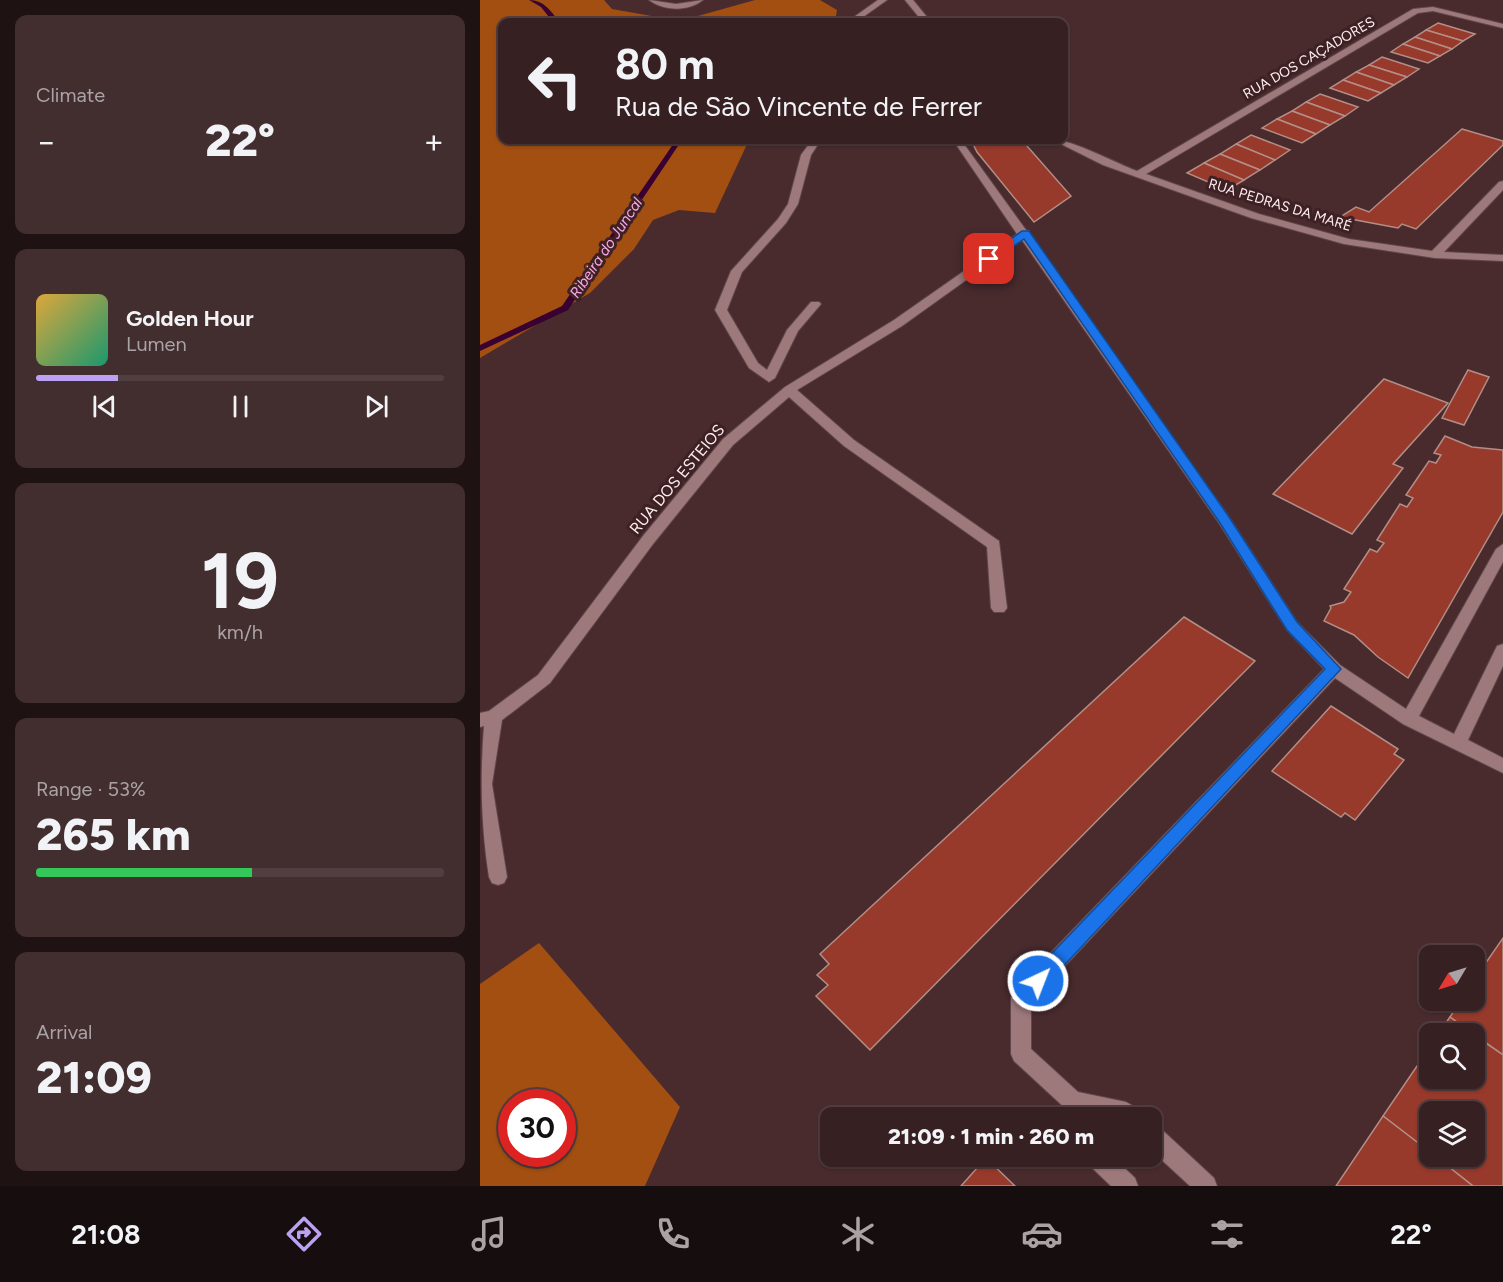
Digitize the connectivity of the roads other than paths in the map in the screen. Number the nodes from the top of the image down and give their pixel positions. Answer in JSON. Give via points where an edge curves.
{"nodes":[{"id":1,"x":653,"y":0,"type":"edge"},
{"id":2,"x":699,"y":0,"type":"edge"},
{"id":3,"x":883,"y":0,"type":"edge"},
{"id":4,"x":909,"y":0,"type":"edge"},
{"id":5,"x":857,"y":18,"type":"edge"},
{"id":6,"x":924,"y":18,"type":"edge"},
{"id":7,"x":1503,"y":26,"type":"edge"},
{"id":8,"x":813,"y":144,"type":"edge"},
{"id":9,"x":960,"y":144,"type":"edge"},
{"id":10,"x":1066,"y":144,"type":"edge"},
{"id":11,"x":1138,"y":174,"type":"junction"},
{"id":12,"x":1503,"y":184,"type":"edge"},
{"id":13,"x":1025,"y":233,"type":"junction"},
{"id":14,"x":1435,"y":255,"type":"junction"},
{"id":15,"x":1503,"y":258,"type":"edge"},
{"id":16,"x":815,"y":304,"type":"dead end"},
{"id":17,"x":789,"y":390,"type":"junction"},
{"id":18,"x":1503,"y":549,"type":"edge"},
{"id":19,"x":999,"y":608,"type":"dead end"},
{"id":20,"x":1503,"y":650,"type":"edge"},
{"id":21,"x":1334,"y":669,"type":"junction"},
{"id":22,"x":487,"y":719,"type":"edge"},
{"id":23,"x":1409,"y":719,"type":"junction"},
{"id":24,"x":1458,"y":743,"type":"junction"},
{"id":25,"x":1503,"y":766,"type":"edge"},
{"id":26,"x":498,"y":876,"type":"dead end"},
{"id":27,"x":1074,"y":1107,"type":"edge"},
{"id":28,"x":1162,"y":1146,"type":"edge"},
{"id":29,"x":1107,"y":1167,"type":"edge"},
{"id":30,"x":1127,"y":1186,"type":"edge"},
{"id":31,"x":1206,"y":1186,"type":"edge"}],
"edges":[{"from":1,"to":2,"type":"street","via":[[666,7],[690,5]]},
{"from":3,"to":5,"type":"street"},
{"from":4,"to":6,"type":"street"},
{"from":7,"to":11,"type":"street","name":"RUA DOS CAÇADORES","via":[[1433,9],[1416,11]]},
{"from":8,"to":16,"type":"street","via":[[806,155],[793,204],[737,271],[721,309],[753,365],[769,378],[793,330]]},
{"from":9,"to":13,"type":"street"},
{"from":10,"to":11,"type":"street","name":"RUA PEDRAS DA MARÉ"},
{"from":11,"to":14,"type":"street","name":"RUA PEDRAS DA MARÉ","via":[[1255,216],[1348,242]]},
{"from":12,"to":14,"type":"street"},
{"from":13,"to":17,"type":"street","name":"RUA DOS ESTEIOS","via":[[898,323]]},
{"from":13,"to":21,"type":"street","via":[[1224,520],[1292,626]]},
{"from":14,"to":15,"type":"street","name":"RUA PEDRAS DA MARÉ"},
{"from":17,"to":19,"type":"street","via":[[849,442],[994,545]]},
{"from":17,"to":22,"type":"street","name":"RUA DOS ESTEIOS","via":[[728,442],[648,540],[544,679]]},
{"from":18,"to":23,"type":"street"},
{"from":20,"to":24,"type":"street"},
{"from":21,"to":23,"type":"street"},
{"from":21,"to":27,"type":"street","via":[[1021,998],[1021,1054]]},
{"from":22,"to":26,"type":"street","via":[[483,784]]},
{"from":23,"to":24,"type":"street"},
{"from":24,"to":25,"type":"street"},
{"from":28,"to":31,"type":"street"},
{"from":29,"to":30,"type":"street"}]}
